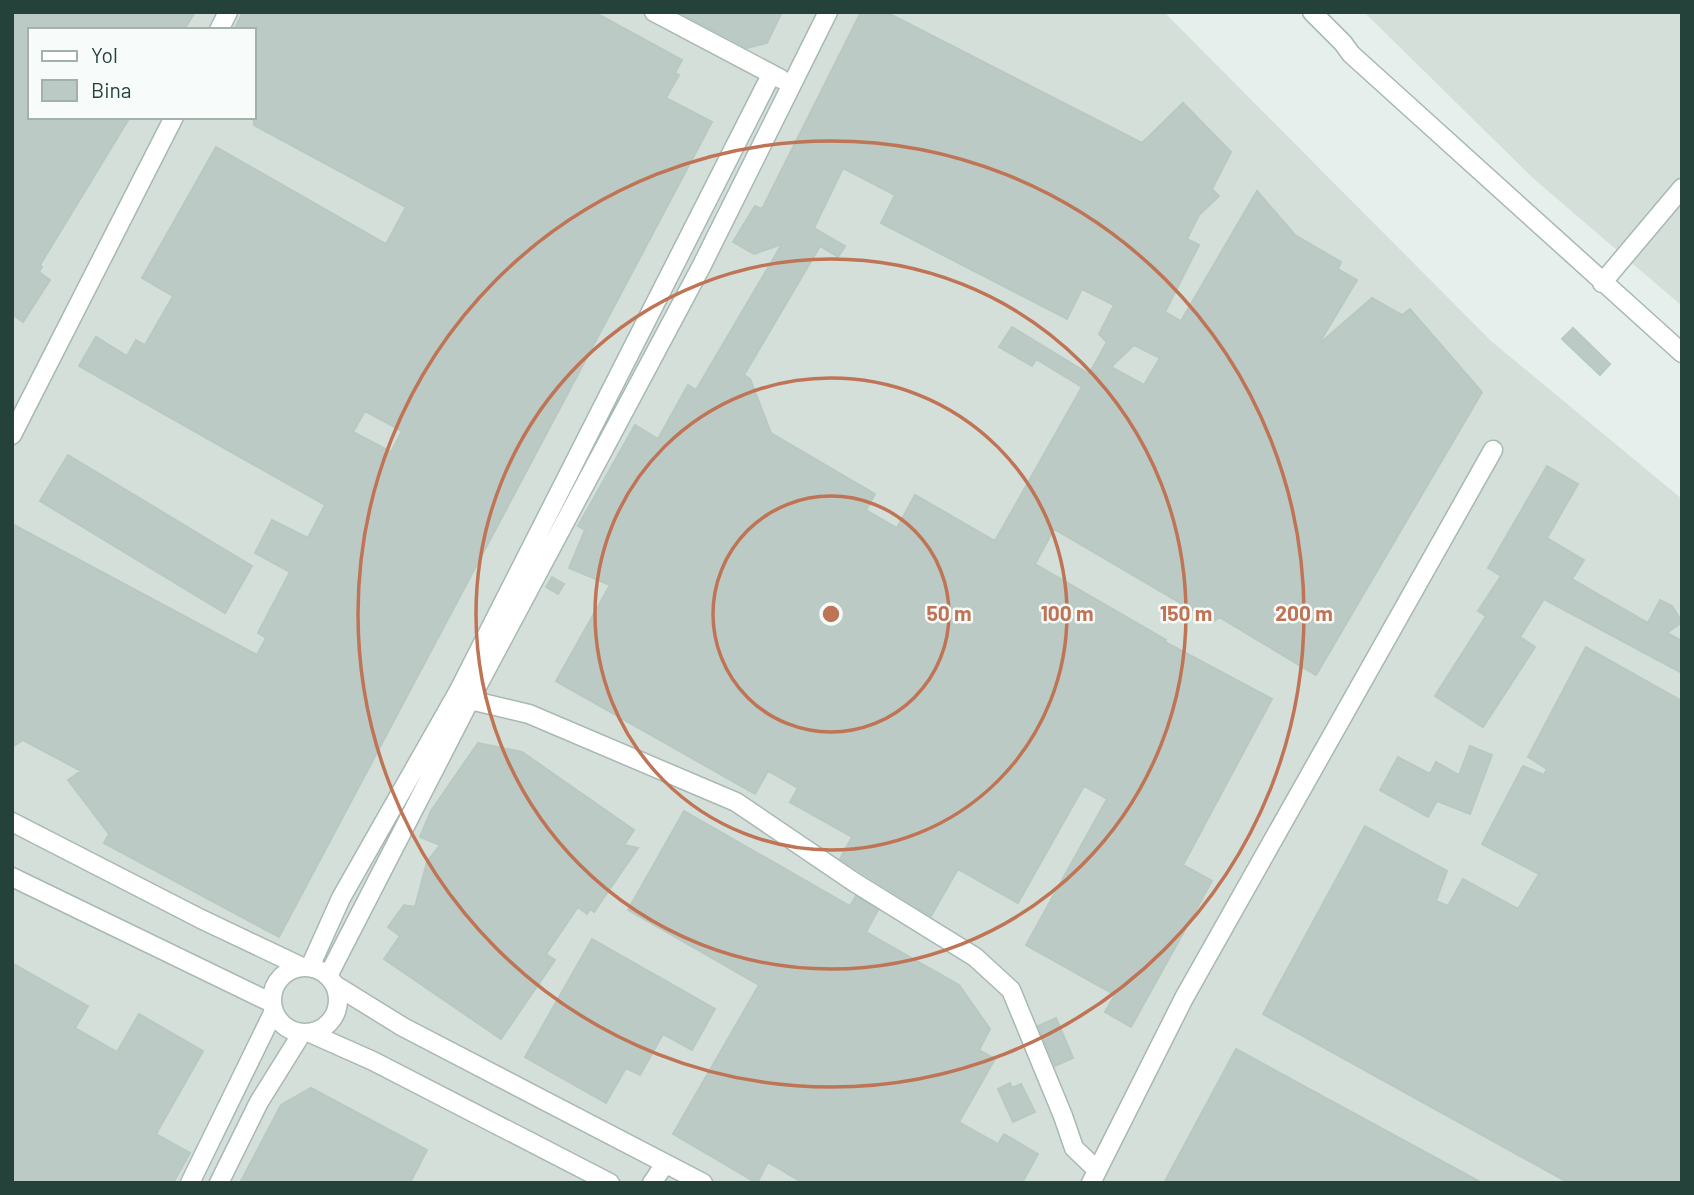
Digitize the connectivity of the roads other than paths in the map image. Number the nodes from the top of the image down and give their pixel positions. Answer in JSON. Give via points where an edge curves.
{"nodes":[{"id":1,"x":228,"y":12,"type":"edge"},
{"id":2,"x":654,"y":12,"type":"edge"},
{"id":3,"x":828,"y":12,"type":"edge"},
{"id":4,"x":1312,"y":12,"type":"edge"},
{"id":5,"x":220,"y":28,"type":"edge"},
{"id":6,"x":771,"y":75,"type":"junction"},
{"id":7,"x":793,"y":84,"type":"junction"},
{"id":8,"x":173,"y":119,"type":"edge"},
{"id":9,"x":1682,"y":188,"type":"edge"},
{"id":10,"x":1602,"y":283,"type":"junction"},
{"id":11,"x":1682,"y":353,"type":"edge"},
{"id":12,"x":12,"y":435,"type":"edge"},
{"id":13,"x":1493,"y":450,"type":"dead end"},
{"id":14,"x":464,"y":696,"type":"junction"},
{"id":15,"x":12,"y":822,"type":"edge"},
{"id":16,"x":12,"y":877,"type":"edge"},
{"id":17,"x":306,"y":967,"type":"junction"},
{"id":18,"x":332,"y":981,"type":"junction"},
{"id":19,"x":273,"y":1007,"type":"junction"},
{"id":20,"x":306,"y":1033,"type":"junction"},
{"id":21,"x":665,"y":1164,"type":"junction"},
{"id":22,"x":1094,"y":1176,"type":"edge"},
{"id":23,"x":190,"y":1183,"type":"edge"},
{"id":24,"x":219,"y":1183,"type":"edge"},
{"id":25,"x":610,"y":1183,"type":"edge"},
{"id":26,"x":652,"y":1183,"type":"edge"},
{"id":27,"x":704,"y":1183,"type":"edge"}],
"edges":[{"from":1,"to":5,"type":"street"},
{"from":2,"to":6,"type":"street"},
{"from":3,"to":7,"type":"street"},
{"from":4,"to":10,"type":"street","via":[[1351,54]]},
{"from":6,"to":7,"type":"street"},
{"from":6,"to":14,"type":"street"},
{"from":7,"to":14,"type":"street","via":[[701,267]]},
{"from":8,"to":12,"type":"street"},
{"from":9,"to":10,"type":"street"},
{"from":10,"to":11,"type":"street"},
{"from":13,"to":22,"type":"street","via":[[1185,998]]},
{"from":14,"to":17,"type":"street","via":[[341,898]]},
{"from":14,"to":18,"type":"street"},
{"from":14,"to":22,"type":"street","via":[[529,714],[736,802],[975,957],[1012,990],[1074,1148]]},
{"from":15,"to":17,"type":"street"},
{"from":16,"to":19,"type":"street"},
{"from":17,"to":18,"type":"street","via":[[320,970]]},
{"from":17,"to":19,"type":"street","via":[[284,975],[273,992]]},
{"from":18,"to":20,"type":"street","via":[[338,995],[334,1015],[320,1030]]},
{"from":18,"to":21,"type":"street","via":[[403,1027]]},
{"from":19,"to":20,"type":"street","via":[[285,1026]]},
{"from":19,"to":23,"type":"street"},
{"from":20,"to":24,"type":"street","via":[[259,1102]]},
{"from":20,"to":25,"type":"street","via":[[373,1061]]},
{"from":21,"to":26,"type":"street"},
{"from":21,"to":27,"type":"street"}]}
